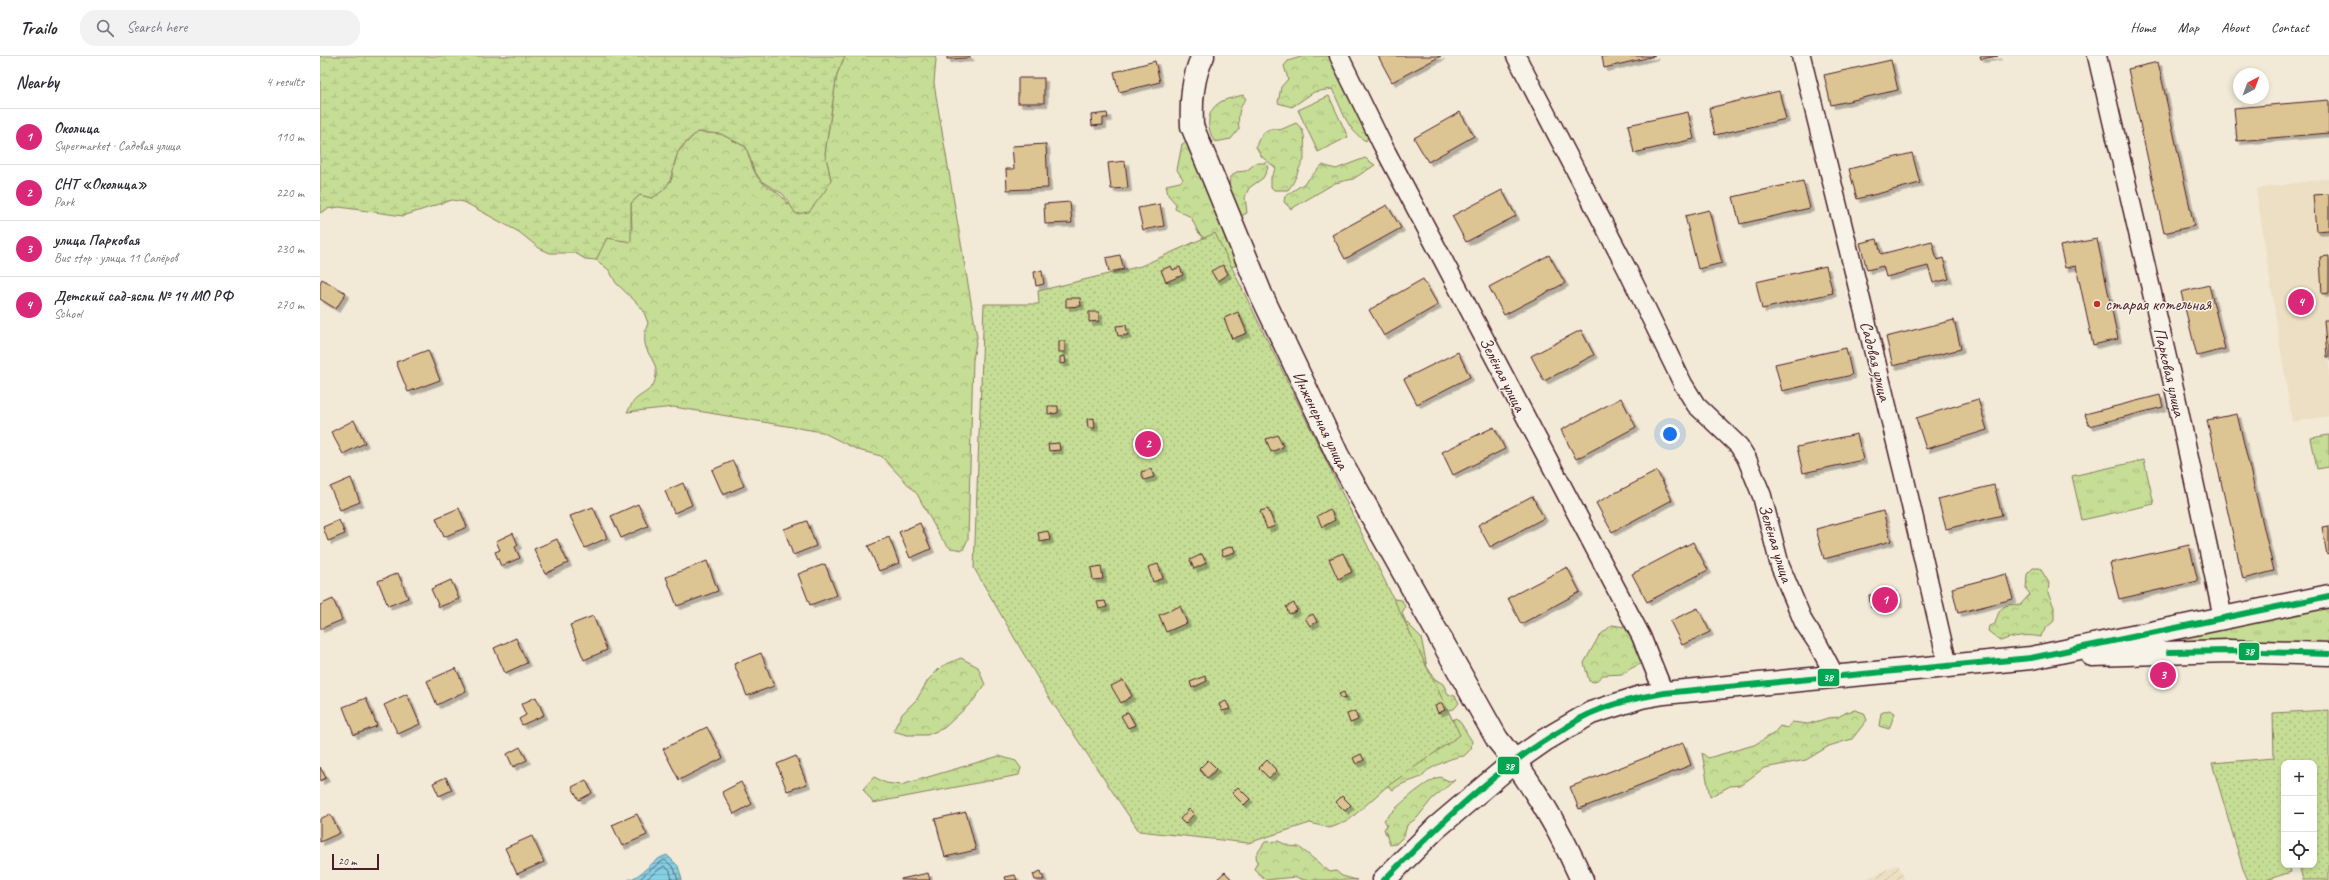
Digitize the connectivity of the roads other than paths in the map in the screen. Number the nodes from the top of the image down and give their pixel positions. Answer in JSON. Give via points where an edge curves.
{"nodes":[{"id":1,"x":1203,"y":56,"type":"edge"},
{"id":2,"x":1339,"y":56,"type":"edge"},
{"id":3,"x":1516,"y":56,"type":"edge"},
{"id":4,"x":1801,"y":56,"type":"edge"},
{"id":5,"x":2097,"y":56,"type":"edge"},
{"id":6,"x":2329,"y":596,"type":"edge"},
{"id":7,"x":2223,"y":618,"type":"junction"},
{"id":8,"x":2329,"y":654,"type":"edge"},
{"id":9,"x":2031,"y":658,"type":"junction"},
{"id":10,"x":1948,"y":666,"type":"junction"},
{"id":11,"x":1836,"y":678,"type":"junction"},
{"id":12,"x":1664,"y":693,"type":"junction"},
{"id":13,"x":1515,"y":761,"type":"junction"},
{"id":14,"x":1384,"y":880,"type":"edge"},
{"id":15,"x":1582,"y":880,"type":"edge"}],
"edges":[{"from":1,"to":13,"type":"main road","name":"Инженерная улица","via":[[1191,105],[1192,126],[1261,294],[1338,456],[1497,739]]},
{"from":2,"to":12,"type":"street","name":"Зелёная улица","via":[[1381,142],[1641,636]]},
{"from":3,"to":11,"type":"street","name":"Зелёная улица","via":[[1683,384],[1696,405],[1740,446],[1747,459],[1762,496],[1780,566],[1804,623]]},
{"from":4,"to":10,"type":"street","name":"Садовая улица"},
{"from":5,"to":7,"type":"street","name":"Парковая улица","via":[[2173,384]]},
{"from":6,"to":7,"type":"main road"},
{"from":7,"to":9,"type":"main road"},
{"from":8,"to":9,"type":"main road","via":[[2229,651]]},
{"from":9,"to":10,"type":"main road"},
{"from":10,"to":11,"type":"main road"},
{"from":11,"to":12,"type":"main road"},
{"from":12,"to":13,"type":"main road","via":[[1641,697],[1591,714]]},
{"from":13,"to":14,"type":"main road","via":[[1436,828]]},
{"from":13,"to":15,"type":"main road","name":"Инженерная улица","via":[[1563,837]]}]}
